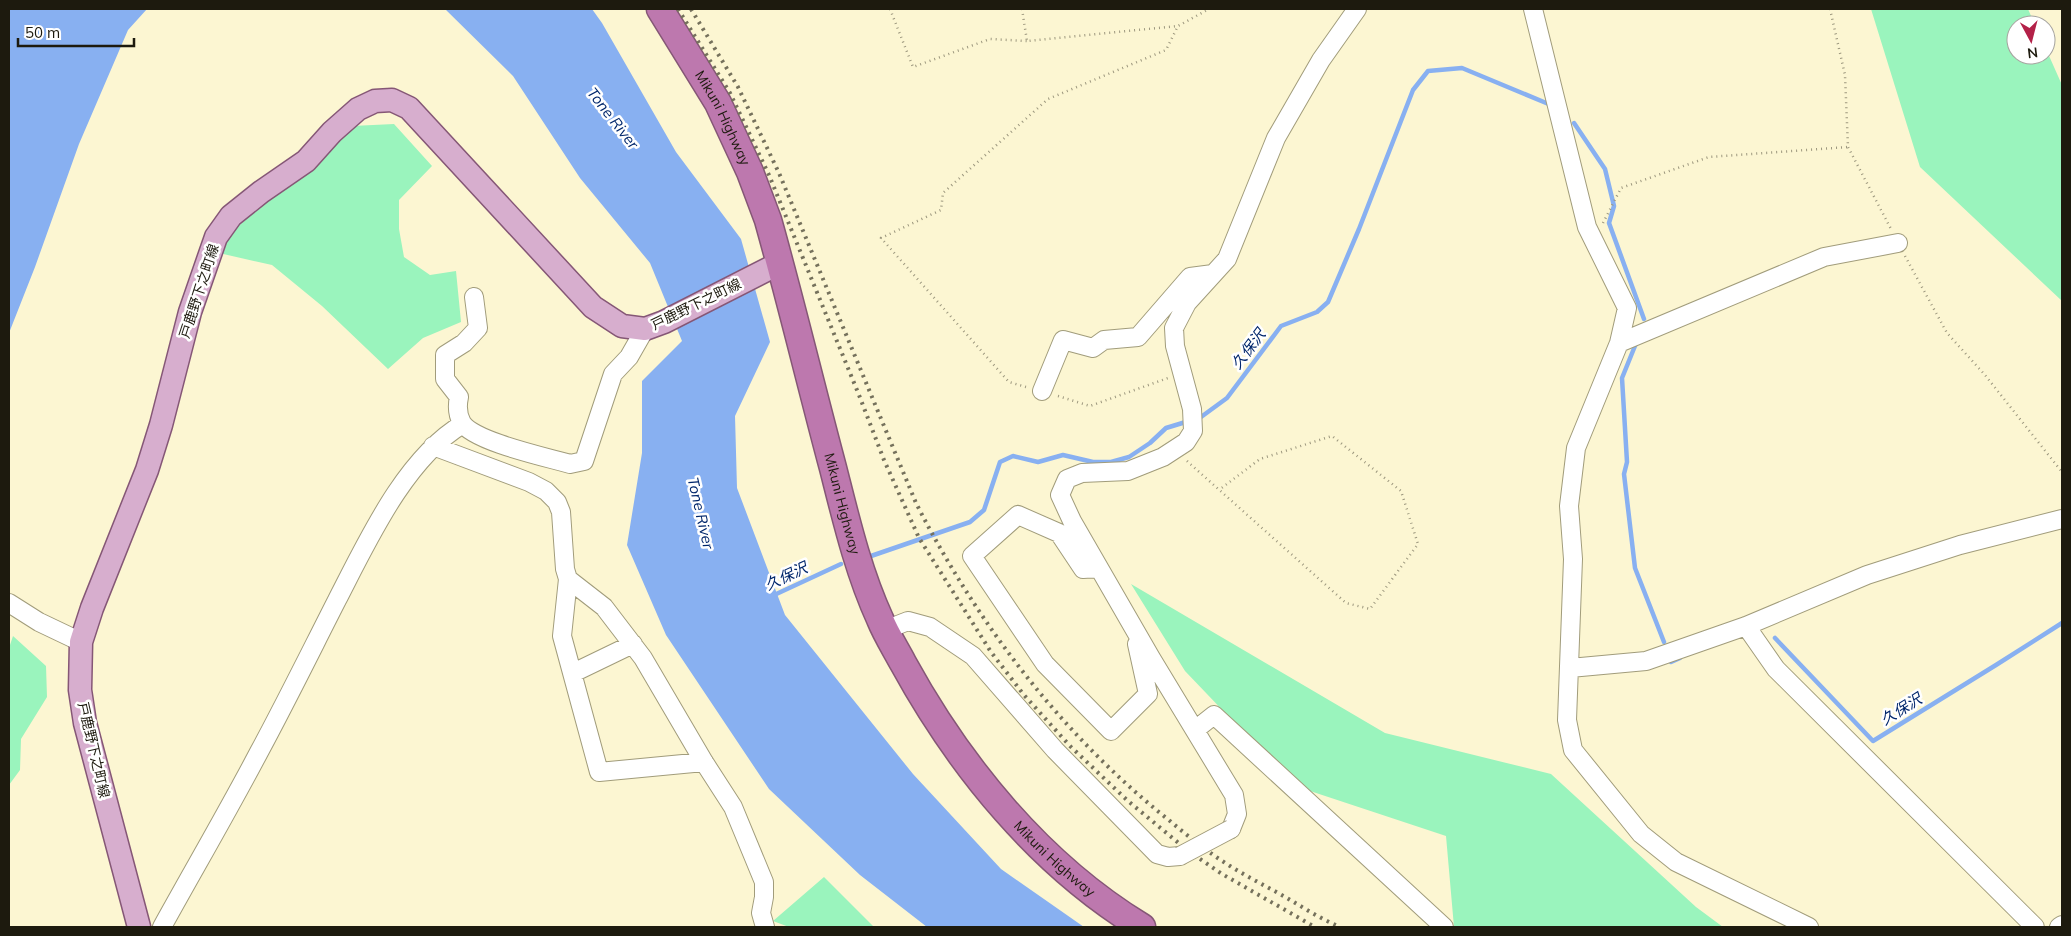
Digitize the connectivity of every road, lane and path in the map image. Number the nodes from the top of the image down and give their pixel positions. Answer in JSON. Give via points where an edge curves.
{"nodes":[{"id":1,"x":660,"y":9,"type":"edge"},
{"id":2,"x":890,"y":9,"type":"edge"},
{"id":3,"x":1022,"y":9,"type":"edge"},
{"id":4,"x":1209,"y":9,"type":"edge"},
{"id":5,"x":1357,"y":9,"type":"edge"},
{"id":6,"x":1533,"y":9,"type":"edge"},
{"id":7,"x":1830,"y":9,"type":"edge"},
{"id":8,"x":1178,"y":26,"type":"junction"},
{"id":9,"x":1027,"y":41,"type":"junction"},
{"id":10,"x":1848,"y":147,"type":"junction"},
{"id":11,"x":1594,"y":241,"type":"junction"},
{"id":12,"x":1898,"y":243,"type":"junction"},
{"id":13,"x":771,"y":267,"type":"junction"},
{"id":14,"x":1213,"y":274,"type":"junction"},
{"id":15,"x":474,"y":297,"type":"dead end"},
{"id":16,"x":654,"y":325,"type":"junction"},
{"id":17,"x":1619,"y":343,"type":"junction"},
{"id":18,"x":1182,"y":373,"type":"junction"},
{"id":19,"x":1042,"y":391,"type":"junction"},
{"id":20,"x":463,"y":424,"type":"junction"},
{"id":21,"x":433,"y":446,"type":"junction"},
{"id":22,"x":1179,"y":447,"type":"junction"},
{"id":23,"x":2062,"y":472,"type":"edge"},
{"id":24,"x":1219,"y":490,"type":"junction"},
{"id":25,"x":2062,"y":519,"type":"edge"},
{"id":26,"x":1099,"y":568,"type":"junction"},
{"id":27,"x":568,"y":579,"type":"junction"},
{"id":28,"x":9,"y":603,"type":"edge"},
{"id":29,"x":1746,"y":626,"type":"junction"},
{"id":30,"x":1134,"y":628,"type":"junction"},
{"id":31,"x":886,"y":630,"type":"junction"},
{"id":32,"x":82,"y":642,"type":"junction"},
{"id":33,"x":633,"y":644,"type":"junction"},
{"id":34,"x":1570,"y":668,"type":"junction"},
{"id":35,"x":572,"y":674,"type":"junction"},
{"id":36,"x":1195,"y":730,"type":"junction"},
{"id":37,"x":704,"y":762,"type":"junction"},
{"id":38,"x":2062,"y":925,"type":"edge"},
{"id":39,"x":139,"y":927,"type":"edge"},
{"id":40,"x":162,"y":927,"type":"edge"},
{"id":41,"x":764,"y":927,"type":"edge"},
{"id":42,"x":1142,"y":927,"type":"edge"},
{"id":43,"x":1444,"y":927,"type":"edge"},
{"id":44,"x":1809,"y":927,"type":"edge"},
{"id":45,"x":2034,"y":927,"type":"edge"},
{"id":46,"x":2059,"y":927,"type":"edge"}],
"edges":[{"from":1,"to":13,"type":"highway","name":"Mikuni Highway","via":[[722,111],[750,172],[768,220]]},
{"from":2,"to":9,"type":"path","via":[[913,67],[990,39]]},
{"from":3,"to":9,"type":"path"},
{"from":4,"to":8,"type":"path"},
{"from":5,"to":14,"type":"street","via":[[1321,60],[1276,138],[1227,259]]},
{"from":6,"to":11,"type":"street","via":[[1587,227]]},
{"from":7,"to":10,"type":"path","via":[[1845,75]]},
{"from":8,"to":9,"type":"path"},
{"from":8,"to":19,"type":"path","via":[[1166,50],[1048,100],[944,193],[941,210],[881,238],[1009,382]]},
{"from":10,"to":11,"type":"path","via":[[1709,157],[1621,188]]},
{"from":10,"to":12,"type":"path"},
{"from":11,"to":17,"type":"street","via":[[1627,308]]},
{"from":12,"to":17,"type":"street","via":[[1824,257]]},
{"from":12,"to":23,"type":"path","via":[[1946,333],[1985,375]]},
{"from":13,"to":16,"type":"main road","name":"戸鹿野下之町線"},
{"from":13,"to":31,"type":"highway","name":"Mikuni Highway","via":[[854,548]]},
{"from":14,"to":18,"type":"street","via":[[1187,303],[1174,328]]},
{"from":14,"to":19,"type":"street","via":[[1190,277],[1138,337],[1104,340],[1093,348],[1063,340]]},
{"from":15,"to":20,"type":"street","via":[[478,328],[464,343],[444,355],[444,379],[458,397],[456,408]]},
{"from":16,"to":20,"type":"street","via":[[613,374],[584,461],[570,464],[484,439]]},
{"from":16,"to":32,"type":"main road","name":"戸鹿野下之町線","via":[[622,326],[594,307],[409,108],[392,100],[375,100],[358,109],[306,161],[231,216],[216,237],[190,312],[147,470],[92,608]]},
{"from":17,"to":34,"type":"street","via":[[1576,448],[1569,506],[1573,559]]},
{"from":18,"to":19,"type":"path","via":[[1090,406]]},
{"from":18,"to":22,"type":"street","via":[[1192,409],[1193,430]]},
{"from":20,"to":21,"type":"street"},
{"from":21,"to":27,"type":"street","via":[[546,491],[557,502],[561,512]]},
{"from":21,"to":40,"type":"street","via":[[420,459],[386,510],[260,752]]},
{"from":22,"to":24,"type":"path","via":[[1188,462]]},
{"from":22,"to":26,"type":"street","via":[[1128,471],[1082,474],[1067,479],[1060,495]]},
{"from":24,"to":24,"type":"path","via":[[1346,603],[1370,609],[1418,544],[1401,491],[1332,436],[1260,459]]},
{"from":25,"to":29,"type":"street","via":[[1867,575]]},
{"from":26,"to":30,"type":"street"},
{"from":26,"to":30,"type":"street","via":[[1082,569],[1059,533],[1018,515],[972,556],[1045,664],[1111,731],[1148,694]]},
{"from":27,"to":33,"type":"street","via":[[604,607]]},
{"from":27,"to":35,"type":"street","via":[[562,636]]},
{"from":28,"to":32,"type":"street","via":[[39,622]]},
{"from":29,"to":34,"type":"street","via":[[1646,661]]},
{"from":29,"to":45,"type":"street","via":[[1776,669]]},
{"from":30,"to":36,"type":"street"},
{"from":31,"to":36,"type":"street","bridge":true,"via":[[908,621],[930,627],[973,656],[1055,750],[1157,854],[1168,858],[1180,856],[1231,829],[1237,814],[1234,795]]},
{"from":31,"to":42,"type":"highway","name":"Mikuni Highway","via":[[931,712],[985,786],[1028,834],[1081,884]]},
{"from":32,"to":39,"type":"main road","name":"戸鹿野下之町線","via":[[80,690],[85,723]]},
{"from":33,"to":35,"type":"street"},
{"from":33,"to":37,"type":"street"},
{"from":34,"to":44,"type":"street","via":[[1567,720],[1573,750],[1641,834],[1676,862]]},
{"from":35,"to":37,"type":"street","via":[[599,772]]},
{"from":36,"to":43,"type":"street","via":[[1214,715]]},
{"from":37,"to":41,"type":"street","via":[[733,807],[764,882],[761,914]]},
{"from":38,"to":46,"type":"street"}]}
